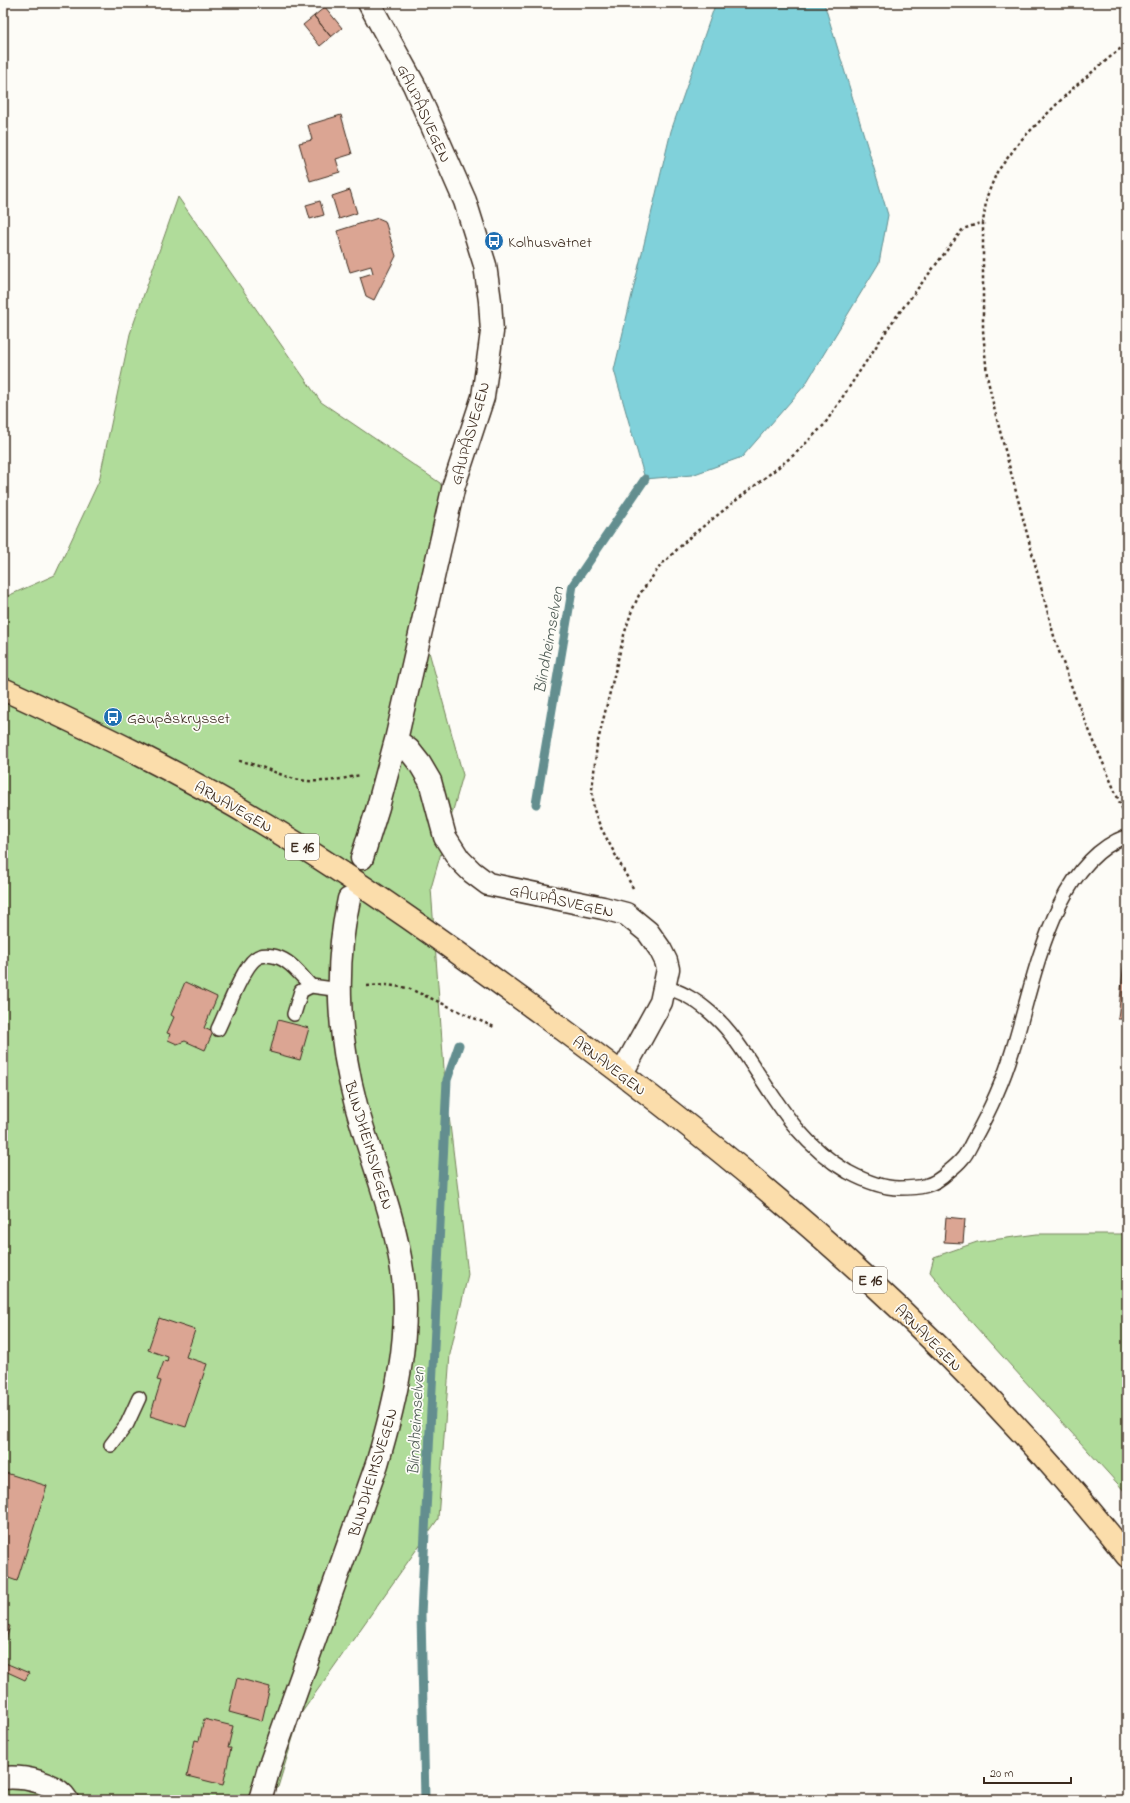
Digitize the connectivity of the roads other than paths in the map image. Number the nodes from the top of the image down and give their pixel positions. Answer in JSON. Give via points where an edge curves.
{"nodes":[{"id":1,"x":368,"y":3,"type":"edge"},
{"id":2,"x":3,"y":689,"type":"edge"},
{"id":3,"x":396,"y":740,"type":"junction"},
{"id":4,"x":1127,"y":836,"type":"edge"},
{"id":5,"x":362,"y":858,"type":"dead end"},
{"id":6,"x":349,"y":899,"type":"dead end"},
{"id":7,"x":311,"y":986,"type":"junction"},
{"id":8,"x":666,"y":987,"type":"junction"},
{"id":9,"x":340,"y":990,"type":"junction"},
{"id":10,"x":294,"y":1014,"type":"dead end"},
{"id":11,"x":218,"y":1029,"type":"dead end"},
{"id":12,"x":622,"y":1073,"type":"junction"},
{"id":13,"x":139,"y":1398,"type":"dead end"},
{"id":14,"x":112,"y":1445,"type":"dead end"},
{"id":15,"x":1127,"y":1556,"type":"edge"},
{"id":16,"x":3,"y":1778,"type":"edge"},
{"id":17,"x":67,"y":1800,"type":"edge"},
{"id":18,"x":260,"y":1800,"type":"edge"}],
"edges":[{"from":1,"to":3,"type":"street","name":"GAUPÅSVEGEN","via":[[414,85],[465,201],[485,265],[492,332],[483,397],[454,486]]},
{"from":2,"to":12,"type":"highway","name":"ARNAVEGEN","number":"E 16","via":[[135,752],[271,827],[414,921]]},
{"from":3,"to":5,"type":"street","name":"GAUPÅSVEGEN"},
{"from":3,"to":8,"type":"street","name":"GAUPÅSVEGEN","via":[[409,750],[430,781],[445,836],[459,859],[472,872],[488,884],[626,914],[648,932],[660,949],[668,970]]},
{"from":4,"to":8,"type":"lane","via":[[1101,850],[1083,867],[1068,892],[1050,927],[1012,1052],[998,1091],[980,1129],[963,1159],[944,1177],[920,1188],[891,1188],[862,1179],[832,1162],[789,1121],[729,1032],[688,996]]},
{"from":6,"to":9,"type":"street","name":"BLINDHEIMSVEGEN","via":[[343,922]]},
{"from":7,"to":9,"type":"lane"},
{"from":7,"to":10,"type":"lane","via":[[301,991]]},
{"from":7,"to":11,"type":"lane","via":[[286,961],[263,955],[255,959],[244,972]]},
{"from":8,"to":12,"type":"street","name":"GAUPÅSVEGEN","via":[[661,1002]]},
{"from":9,"to":18,"type":"street","name":"BLINDHEIMSVEGEN","via":[[341,1026],[346,1060],[356,1105],[394,1225],[403,1272],[405,1312],[399,1372],[378,1464],[269,1768]]},
{"from":12,"to":15,"type":"highway","name":"ARNAVEGEN","number":"E 16","via":[[756,1180],[887,1295],[1006,1414],[1067,1482]]},
{"from":13,"to":14,"type":"lane","via":[[127,1424]]},
{"from":16,"to":17,"type":"street","via":[[25,1779],[49,1786],[59,1791]]}]}
